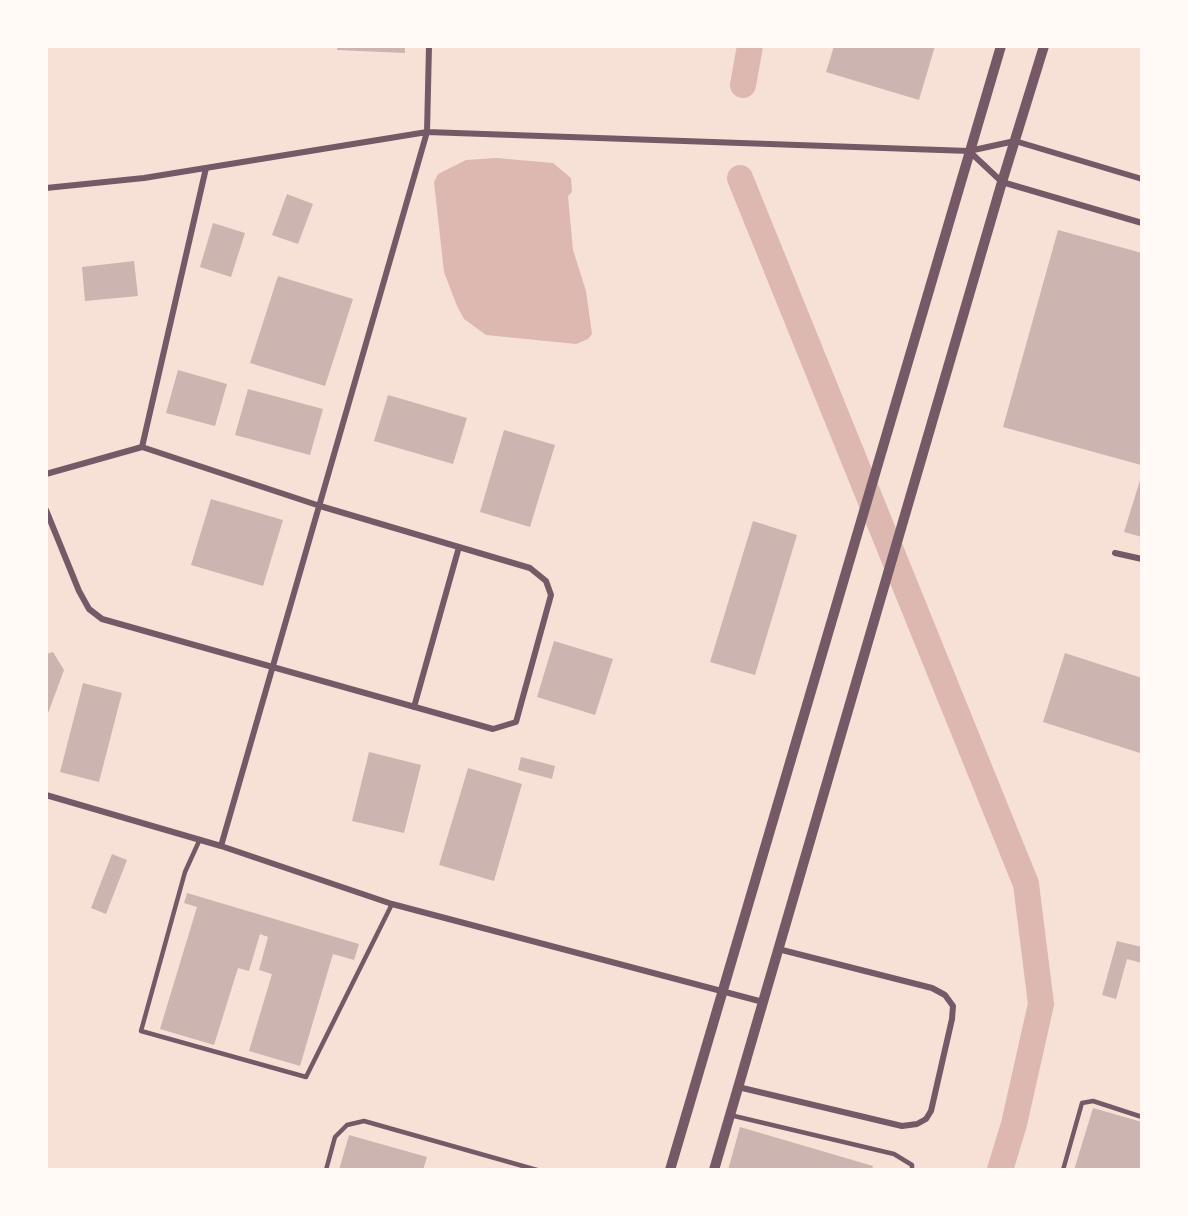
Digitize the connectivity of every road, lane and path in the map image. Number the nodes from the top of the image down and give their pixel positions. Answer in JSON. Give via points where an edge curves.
{"nodes":[{"id":1,"x":429,"y":46,"type":"edge"},
{"id":2,"x":1000,"y":46,"type":"edge"},
{"id":3,"x":1044,"y":46,"type":"edge"},
{"id":4,"x":427,"y":132,"type":"junction"},
{"id":5,"x":1015,"y":141,"type":"junction"},
{"id":6,"x":969,"y":150,"type":"junction"},
{"id":7,"x":206,"y":168,"type":"junction"},
{"id":8,"x":1142,"y":179,"type":"edge"},
{"id":9,"x":1002,"y":182,"type":"junction"},
{"id":10,"x":46,"y":188,"type":"edge"},
{"id":11,"x":1142,"y":223,"type":"edge"},
{"id":12,"x":142,"y":447,"type":"junction"},
{"id":13,"x":46,"y":474,"type":"edge"},
{"id":14,"x":320,"y":506,"type":"junction"},
{"id":15,"x":46,"y":510,"type":"edge"},
{"id":16,"x":459,"y":547,"type":"junction"},
{"id":17,"x":1115,"y":553,"type":"dead end"},
{"id":18,"x":1142,"y":560,"type":"edge"},
{"id":19,"x":273,"y":667,"type":"junction"},
{"id":20,"x":414,"y":707,"type":"junction"},
{"id":21,"x":46,"y":795,"type":"edge"},
{"id":22,"x":200,"y":839,"type":"junction"},
{"id":23,"x":221,"y":846,"type":"junction"},
{"id":24,"x":392,"y":903,"type":"junction"},
{"id":25,"x":778,"y":949,"type":"junction"},
{"id":26,"x":723,"y":990,"type":"junction"},
{"id":27,"x":763,"y":1002,"type":"junction"},
{"id":28,"x":738,"y":1087,"type":"junction"},
{"id":29,"x":730,"y":1115,"type":"junction"},
{"id":30,"x":1142,"y":1117,"type":"edge"},
{"id":31,"x":326,"y":1170,"type":"edge"},
{"id":32,"x":537,"y":1170,"type":"edge"},
{"id":33,"x":670,"y":1170,"type":"edge"},
{"id":34,"x":714,"y":1170,"type":"edge"},
{"id":35,"x":912,"y":1170,"type":"edge"},
{"id":36,"x":1063,"y":1170,"type":"edge"}],
"edges":[{"from":1,"to":4,"type":"street"},
{"from":2,"to":6,"type":"street"},
{"from":3,"to":5,"type":"street"},
{"from":4,"to":6,"type":"street"},
{"from":4,"to":7,"type":"street"},
{"from":4,"to":14,"type":"street"},
{"from":5,"to":6,"type":"street"},
{"from":5,"to":8,"type":"street"},
{"from":5,"to":9,"type":"street"},
{"from":6,"to":9,"type":"street"},
{"from":6,"to":26,"type":"street"},
{"from":7,"to":10,"type":"street"},
{"from":7,"to":12,"type":"street"},
{"from":9,"to":11,"type":"street"},
{"from":9,"to":25,"type":"street"},
{"from":12,"to":13,"type":"street"},
{"from":12,"to":14,"type":"street"},
{"from":14,"to":16,"type":"street"},
{"from":14,"to":19,"type":"street"},
{"from":15,"to":19,"type":"street","via":[[79,591],[89,609],[102,619]]},
{"from":16,"to":20,"type":"street"},
{"from":16,"to":20,"type":"street","via":[[531,568],[546,581],[551,595],[516,722],[493,729]]},
{"from":17,"to":18,"type":"street"},
{"from":19,"to":20,"type":"street"},
{"from":19,"to":23,"type":"street"},
{"from":21,"to":22,"type":"street"},
{"from":22,"to":23,"type":"street"},
{"from":22,"to":24,"type":"lane","via":[[185,872],[141,1031],[306,1077]]},
{"from":23,"to":24,"type":"street"},
{"from":24,"to":26,"type":"street"},
{"from":25,"to":27,"type":"street"},
{"from":25,"to":28,"type":"street","via":[[932,988],[945,996],[953,1006],[952,1019],[931,1111],[917,1124],[902,1126]]},
{"from":26,"to":27,"type":"street"},
{"from":26,"to":33,"type":"street"},
{"from":27,"to":28,"type":"street"},
{"from":28,"to":29,"type":"street"},
{"from":29,"to":34,"type":"street"},
{"from":29,"to":35,"type":"lane","via":[[894,1154]]},
{"from":30,"to":36,"type":"lane","via":[[1093,1101],[1082,1103]]},
{"from":31,"to":32,"type":"lane","via":[[335,1137],[347,1125],[364,1121]]}]}
